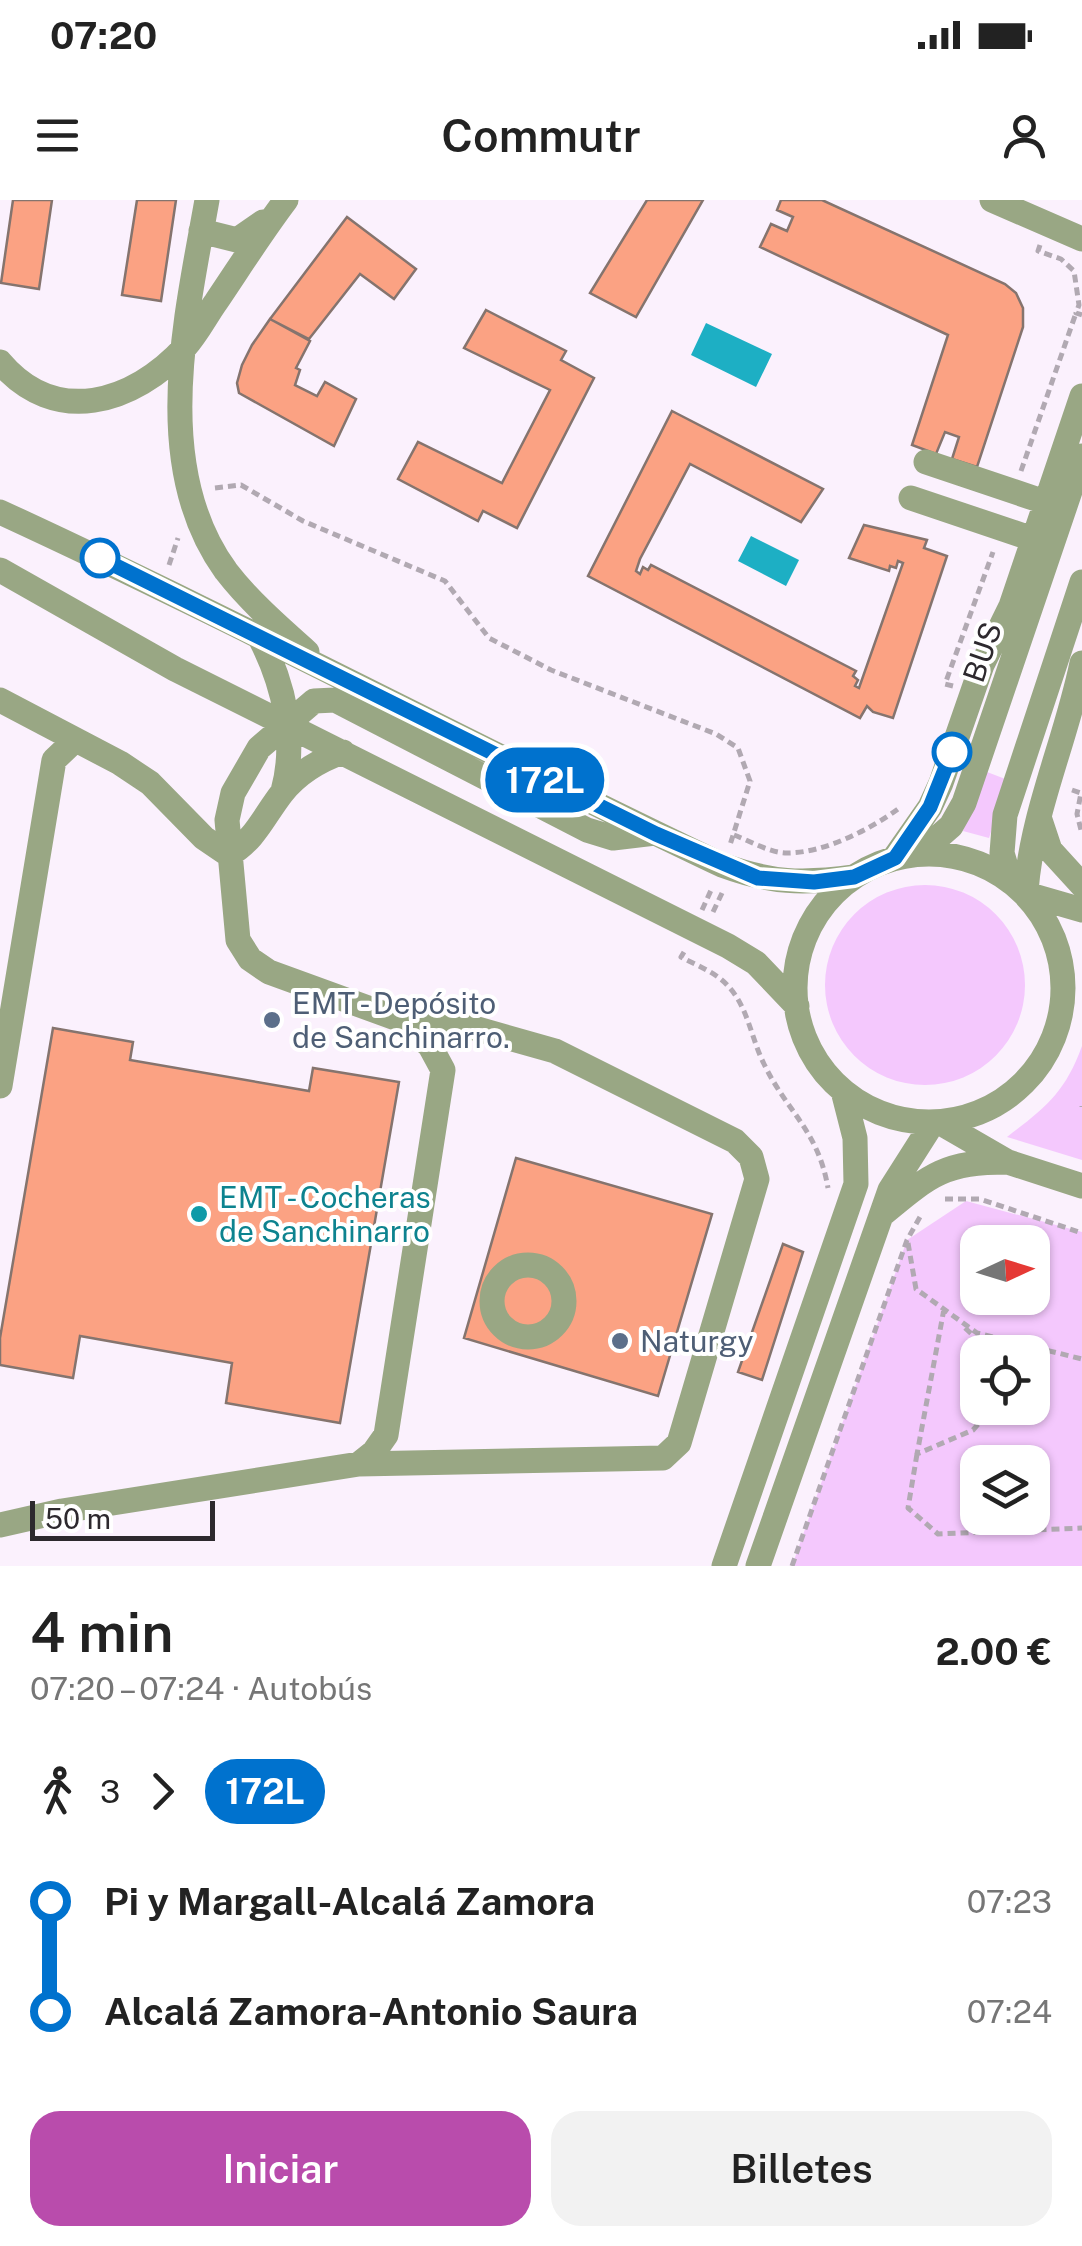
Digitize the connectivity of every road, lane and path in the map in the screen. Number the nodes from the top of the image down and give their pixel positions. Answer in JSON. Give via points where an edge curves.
{"nodes":[{"id":1,"x":206,"y":200,"type":"edge"},
{"id":2,"x":992,"y":200,"type":"edge"},
{"id":3,"x":281,"y":207,"type":"edge"},
{"id":4,"x":201,"y":231,"type":"junction"},
{"id":5,"x":1044,"y":232,"type":"dead end"},
{"id":6,"x":1082,"y":239,"type":"edge"},
{"id":7,"x":1082,"y":315,"type":"edge"},
{"id":8,"x":185,"y":347,"type":"junction"},
{"id":9,"x":0,"y":362,"type":"edge"},
{"id":10,"x":1082,"y":396,"type":"edge"},
{"id":11,"x":1082,"y":456,"type":"edge"},
{"id":12,"x":926,"y":462,"type":"dead end"},
{"id":13,"x":188,"y":492,"type":"junction"},
{"id":14,"x":911,"y":498,"type":"dead end"},
{"id":15,"x":1045,"y":502,"type":"junction"},
{"id":16,"x":0,"y":512,"type":"edge"},
{"id":17,"x":178,"y":528,"type":"dead end"},
{"id":18,"x":1033,"y":538,"type":"junction"},
{"id":19,"x":0,"y":570,"type":"edge"},
{"id":20,"x":1082,"y":582,"type":"edge"},
{"id":21,"x":159,"y":586,"type":"junction"},
{"id":22,"x":260,"y":638,"type":"junction"},
{"id":23,"x":1082,"y":664,"type":"edge"},
{"id":24,"x":333,"y":676,"type":"junction"},
{"id":25,"x":0,"y":700,"type":"edge"},
{"id":26,"x":287,"y":724,"type":"junction"},
{"id":27,"x":74,"y":741,"type":"junction"},
{"id":28,"x":343,"y":752,"type":"junction"},
{"id":29,"x":1061,"y":786,"type":"dead end"},
{"id":30,"x":283,"y":792,"type":"junction"},
{"id":31,"x":906,"y":804,"type":"dead end"},
{"id":32,"x":1040,"y":810,"type":"junction"},
{"id":33,"x":656,"y":834,"type":"junction"},
{"id":34,"x":1082,"y":834,"type":"edge"},
{"id":35,"x":229,"y":854,"type":"junction"},
{"id":36,"x":907,"y":856,"type":"junction"},
{"id":37,"x":854,"y":877,"type":"junction"},
{"id":38,"x":713,"y":885,"type":"dead end"},
{"id":39,"x":1082,"y":885,"type":"edge"},
{"id":40,"x":1022,"y":889,"type":"junction"},
{"id":41,"x":723,"y":890,"type":"dead end"},
{"id":42,"x":702,"y":910,"type":"dead end"},
{"id":43,"x":1082,"y":910,"type":"edge"},
{"id":44,"x":712,"y":915,"type":"dead end"},
{"id":45,"x":681,"y":957,"type":"dead end"},
{"id":46,"x":796,"y":1006,"type":"junction"},
{"id":47,"x":401,"y":1020,"type":"junction"},
{"id":48,"x":0,"y":1086,"type":"edge"},
{"id":49,"x":844,"y":1091,"type":"junction"},
{"id":50,"x":938,"y":1124,"type":"junction"},
{"id":51,"x":1008,"y":1162,"type":"junction"},
{"id":52,"x":1082,"y":1186,"type":"edge"},
{"id":53,"x":826,"y":1199,"type":"dead end"},
{"id":54,"x":933,"y":1206,"type":"dead end"},
{"id":55,"x":921,"y":1216,"type":"dead end"},
{"id":56,"x":880,"y":1217,"type":"junction"},
{"id":57,"x":1082,"y":1223,"type":"edge"},
{"id":58,"x":1081,"y":1232,"type":"edge"},
{"id":59,"x":908,"y":1240,"type":"junction"},
{"id":60,"x":944,"y":1309,"type":"junction"},
{"id":61,"x":973,"y":1335,"type":"edge"},
{"id":62,"x":1082,"y":1358,"type":"edge"},
{"id":63,"x":977,"y":1425,"type":"edge"},
{"id":64,"x":918,"y":1454,"type":"junction"},
{"id":65,"x":359,"y":1464,"type":"junction"},
{"id":66,"x":0,"y":1525,"type":"edge"},
{"id":67,"x":1082,"y":1528,"type":"edge"},
{"id":68,"x":724,"y":1566,"type":"edge"},
{"id":69,"x":758,"y":1566,"type":"edge"},
{"id":70,"x":792,"y":1566,"type":"edge"}],
"edges":[{"from":1,"to":4,"type":"street"},
{"from":2,"to":6,"type":"street"},
{"from":3,"to":4,"type":"street","via":[[237,240]]},
{"from":3,"to":8,"type":"street"},
{"from":4,"to":8,"type":"street"},
{"from":5,"to":7,"type":"path","via":[[1038,251],[1074,271],[1076,313]]},
{"from":8,"to":9,"type":"street","via":[[132,390],[84,403],[50,400],[16,381]]},
{"from":8,"to":13,"type":"street","via":[[178,400]]},
{"from":10,"to":15,"type":"street"},
{"from":11,"to":36,"type":"street","name":"BUS","via":[[964,803],[943,835]]},
{"from":12,"to":15,"type":"street"},
{"from":13,"to":24,"type":"street","via":[[226,571]]},
{"from":13,"to":31,"type":"path","via":[[241,485],[303,520],[445,581],[489,638],[551,670],[716,734],[738,748],[750,781],[734,835],[784,853],[816,849]]},
{"from":14,"to":18,"type":"street"},
{"from":15,"to":18,"type":"street"},
{"from":16,"to":21,"type":"street"},
{"from":17,"to":21,"type":"path"},
{"from":18,"to":36,"type":"street","via":[[942,783]]},
{"from":19,"to":26,"type":"street"},
{"from":20,"to":40,"type":"street","via":[[1005,815],[1002,853]]},
{"from":21,"to":22,"type":"street"},
{"from":22,"to":24,"type":"street"},
{"from":22,"to":26,"type":"street","via":[[278,678]]},
{"from":23,"to":32,"type":"street"},
{"from":24,"to":33,"type":"street"},
{"from":25,"to":27,"type":"street"},
{"from":26,"to":28,"type":"street"},
{"from":26,"to":30,"type":"street"},
{"from":26,"to":33,"type":"street","via":[[314,702],[334,700],[587,830],[613,838]]},
{"from":26,"to":35,"type":"street","via":[[259,748],[234,793]]},
{"from":27,"to":35,"type":"street","via":[[150,783]]},
{"from":27,"to":48,"type":"street","via":[[54,760]]},
{"from":28,"to":30,"type":"street"},
{"from":28,"to":46,"type":"street","via":[[728,946],[756,963]]},
{"from":29,"to":34,"type":"path","via":[[1081,793]]},
{"from":30,"to":35,"type":"street","via":[[254,835]]},
{"from":32,"to":39,"type":"street","via":[[1050,850]]},
{"from":32,"to":40,"type":"street"},
{"from":33,"to":37,"type":"street","via":[[758,878]]},
{"from":35,"to":47,"type":"street","via":[[238,940],[250,959]]},
{"from":36,"to":37,"type":"street"},
{"from":36,"to":40,"type":"street","via":[[959,857]]},
{"from":37,"to":46,"type":"street","via":[[814,920],[802,947]]},
{"from":38,"to":42,"type":"path"},
{"from":40,"to":43,"type":"street"},
{"from":40,"to":50,"type":"street","via":[[1050,927],[1063,978],[1052,1041],[1010,1096]]},
{"from":41,"to":44,"type":"path"},
{"from":45,"to":53,"type":"path","via":[[726,983],[742,1006],[764,1064],[820,1154]]},
{"from":46,"to":49,"type":"street","via":[[812,1053]]},
{"from":47,"to":65,"type":"street","via":[[430,1046],[443,1070],[386,1435]]},
{"from":47,"to":65,"type":"street","via":[[467,1026],[555,1050],[735,1140],[752,1157],[756,1179],[679,1443],[663,1458]]},
{"from":49,"to":50,"type":"street","via":[[892,1117]]},
{"from":49,"to":68,"type":"street","via":[[856,1184]]},
{"from":50,"to":51,"type":"street"},
{"from":50,"to":56,"type":"street","via":[[904,1163]]},
{"from":51,"to":52,"type":"street"},
{"from":51,"to":56,"type":"street","via":[[959,1164],[936,1173]]},
{"from":54,"to":58,"type":"path","via":[[946,1198],[980,1199]]},
{"from":55,"to":59,"type":"path"},
{"from":56,"to":69,"type":"street"},
{"from":57,"to":58,"type":"path"},
{"from":59,"to":60,"type":"path","via":[[916,1289]]},
{"from":59,"to":70,"type":"path"},
{"from":60,"to":61,"type":"path"},
{"from":60,"to":62,"type":"path","via":[[977,1333]]},
{"from":60,"to":64,"type":"path"},
{"from":63,"to":64,"type":"path"},
{"from":64,"to":67,"type":"path","via":[[908,1508],[938,1534]]},
{"from":65,"to":66,"type":"street"}]}
